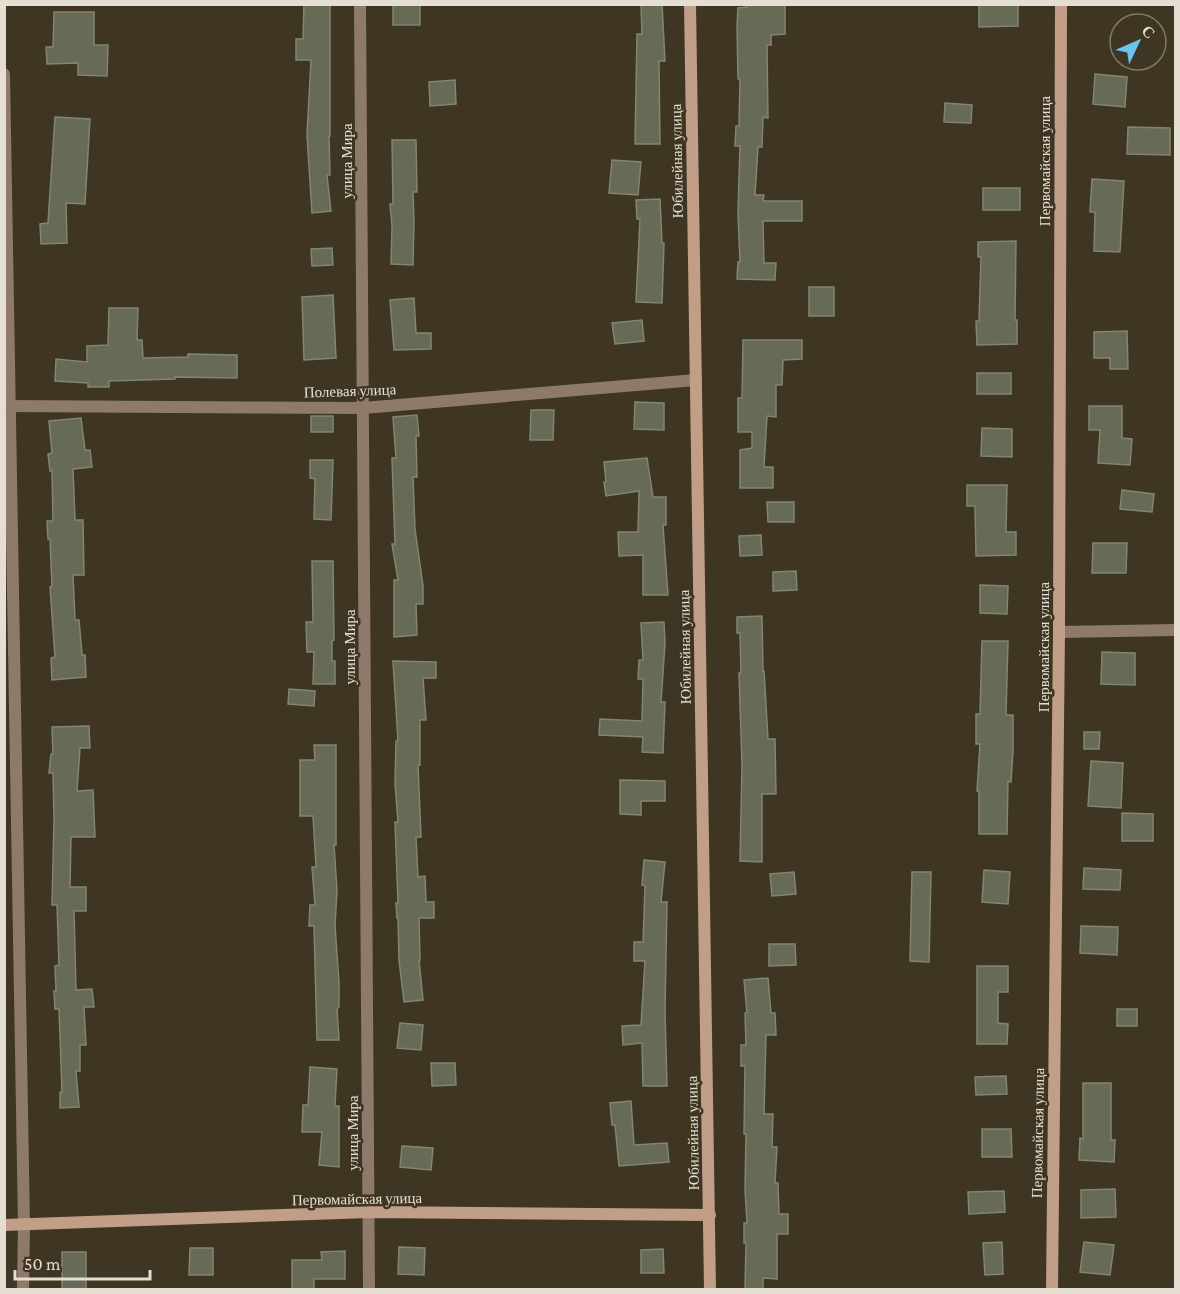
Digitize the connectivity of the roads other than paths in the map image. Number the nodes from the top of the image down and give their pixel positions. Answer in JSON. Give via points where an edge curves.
{"nodes":[{"id":1,"x":360,"y":4,"type":"edge"},
{"id":2,"x":690,"y":4,"type":"edge"},
{"id":3,"x":1061,"y":4,"type":"edge"},
{"id":4,"x":4,"y":74,"type":"edge"},
{"id":5,"x":696,"y":380,"type":"junction"},
{"id":6,"x":7,"y":406,"type":"edge"},
{"id":7,"x":363,"y":408,"type":"junction"},
{"id":8,"x":1176,"y":630,"type":"edge"},
{"id":9,"x":1059,"y":632,"type":"junction"},
{"id":10,"x":369,"y":1212,"type":"junction"},
{"id":11,"x":710,"y":1215,"type":"junction"},
{"id":12,"x":4,"y":1225,"type":"edge"},
{"id":13,"x":24,"y":1225,"type":"junction"},
{"id":14,"x":23,"y":1290,"type":"edge"},
{"id":15,"x":369,"y":1290,"type":"edge"},
{"id":16,"x":710,"y":1290,"type":"edge"},
{"id":17,"x":1052,"y":1290,"type":"edge"}],
"edges":[{"from":1,"to":7,"type":"street","name":"улица Мира"},
{"from":2,"to":5,"type":"street","name":"Юбилейная улица"},
{"from":3,"to":9,"type":"street","name":"Первомайская улица"},
{"from":4,"to":6,"type":"street"},
{"from":5,"to":7,"type":"street","name":"Полевая улица"},
{"from":5,"to":11,"type":"street","name":"Юбилейная улица"},
{"from":6,"to":7,"type":"street","name":"Полевая улица"},
{"from":6,"to":13,"type":"street"},
{"from":7,"to":10,"type":"street","name":"улица Мира"},
{"from":8,"to":9,"type":"street"},
{"from":9,"to":17,"type":"street","name":"Первомайская улица"},
{"from":10,"to":11,"type":"street","name":"Первомайская улица"},
{"from":10,"to":13,"type":"street","name":"Первомайская улица"},
{"from":10,"to":15,"type":"street","name":"улица Мира"},
{"from":11,"to":16,"type":"street","name":"Юбилейная улица"},
{"from":12,"to":13,"type":"street","name":"Первомайская улица"},
{"from":13,"to":14,"type":"street"}]}
